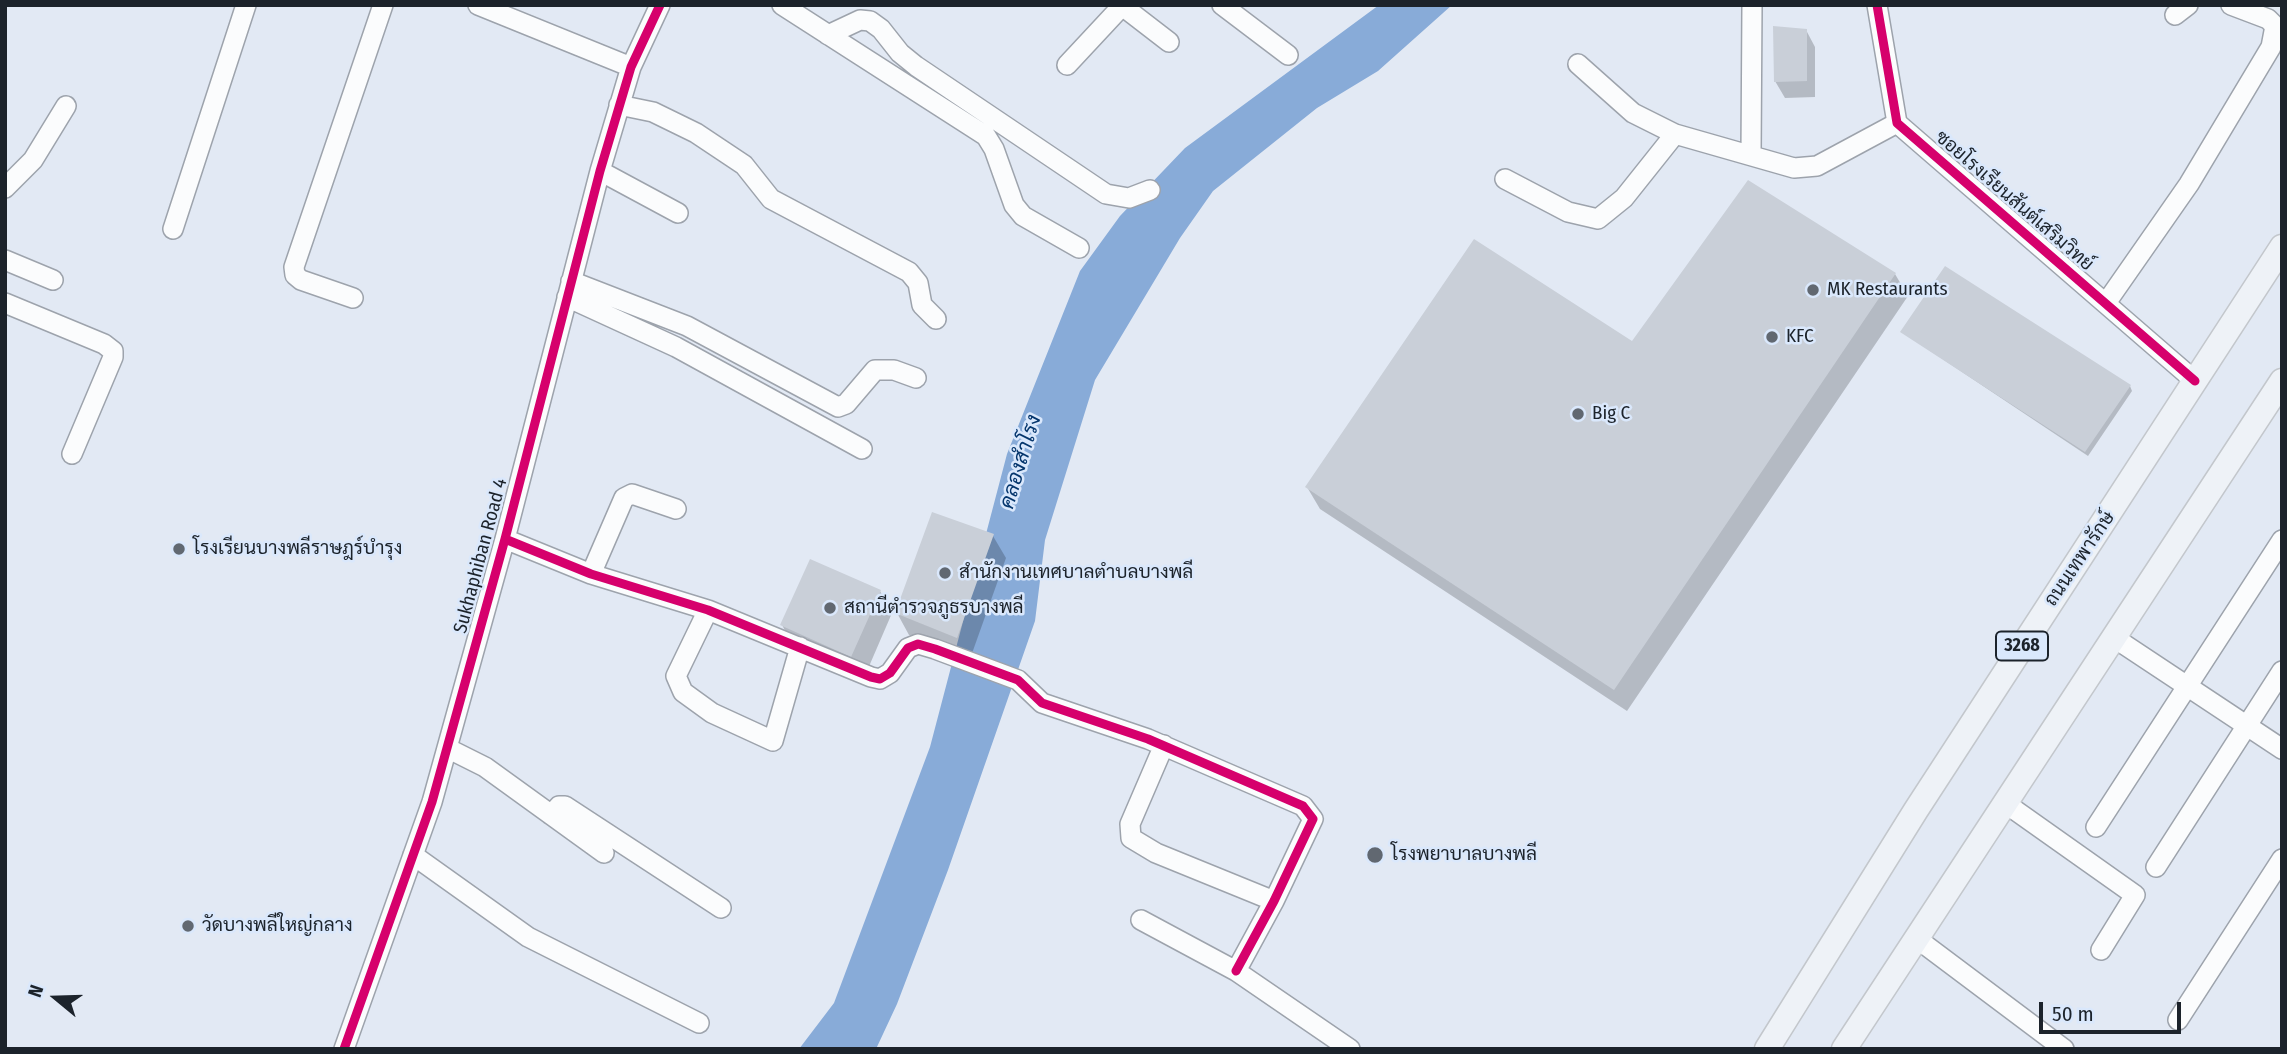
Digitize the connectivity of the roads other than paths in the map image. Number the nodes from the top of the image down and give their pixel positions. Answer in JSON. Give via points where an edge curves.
{"nodes":[{"id":1,"x":246,"y":5,"type":"edge"},
{"id":2,"x":383,"y":5,"type":"edge"},
{"id":3,"x":478,"y":5,"type":"edge"},
{"id":4,"x":660,"y":5,"type":"edge"},
{"id":5,"x":782,"y":5,"type":"edge"},
{"id":6,"x":1222,"y":5,"type":"edge"},
{"id":7,"x":1752,"y":5,"type":"edge"},
{"id":8,"x":2231,"y":5,"type":"edge"},
{"id":9,"x":1121,"y":6,"type":"edge"},
{"id":10,"x":1877,"y":8,"type":"edge"},
{"id":11,"x":828,"y":35,"type":"junction"},
{"id":12,"x":1169,"y":42,"type":"dead end"},
{"id":13,"x":1288,"y":55,"type":"dead end"},
{"id":14,"x":1578,"y":64,"type":"dead end"},
{"id":15,"x":1067,"y":65,"type":"dead end"},
{"id":16,"x":631,"y":67,"type":"junction"},
{"id":17,"x":620,"y":105,"type":"junction"},
{"id":18,"x":66,"y":106,"type":"dead end"},
{"id":19,"x":1897,"y":123,"type":"junction"},
{"id":20,"x":1675,"y":134,"type":"junction"},
{"id":21,"x":1751,"y":154,"type":"junction"},
{"id":22,"x":600,"y":171,"type":"junction"},
{"id":23,"x":1505,"y":178,"type":"dead end"},
{"id":24,"x":5,"y":188,"type":"edge"},
{"id":25,"x":1150,"y":190,"type":"dead end"},
{"id":26,"x":678,"y":213,"type":"dead end"},
{"id":27,"x":173,"y":229,"type":"dead end"},
{"id":28,"x":2282,"y":234,"type":"edge"},
{"id":29,"x":1079,"y":248,"type":"dead end"},
{"id":30,"x":2277,"y":253,"type":"edge"},
{"id":31,"x":5,"y":260,"type":"edge"},
{"id":32,"x":52,"y":280,"type":"dead end"},
{"id":33,"x":569,"y":289,"type":"junction"},
{"id":34,"x":353,"y":298,"type":"dead end"},
{"id":35,"x":5,"y":303,"type":"edge"},
{"id":36,"x":2106,"y":303,"type":"junction"},
{"id":37,"x":936,"y":319,"type":"dead end"},
{"id":38,"x":916,"y":379,"type":"dead end"},
{"id":39,"x":2195,"y":381,"type":"junction"},
{"id":40,"x":2282,"y":381,"type":"edge"},
{"id":41,"x":862,"y":449,"type":"dead end"},
{"id":42,"x":72,"y":454,"type":"dead end"},
{"id":43,"x":676,"y":509,"type":"dead end"},
{"id":44,"x":505,"y":539,"type":"junction"},
{"id":45,"x":2282,"y":540,"type":"edge"},
{"id":46,"x":591,"y":574,"type":"junction"},
{"id":47,"x":708,"y":610,"type":"junction"},
{"id":48,"x":2113,"y":636,"type":"junction"},
{"id":49,"x":800,"y":647,"type":"junction"},
{"id":50,"x":2282,"y":671,"type":"edge"},
{"id":51,"x":2188,"y":686,"type":"junction"},
{"id":52,"x":2246,"y":725,"type":"junction"},
{"id":53,"x":1164,"y":745,"type":"junction"},
{"id":54,"x":447,"y":748,"type":"junction"},
{"id":55,"x":2282,"y":749,"type":"edge"},
{"id":56,"x":2005,"y":803,"type":"junction"},
{"id":57,"x":551,"y":814,"type":"junction"},
{"id":58,"x":2096,"y":827,"type":"dead end"},
{"id":59,"x":604,"y":853,"type":"dead end"},
{"id":60,"x":413,"y":855,"type":"junction"},
{"id":61,"x":2282,"y":859,"type":"edge"},
{"id":62,"x":2156,"y":867,"type":"dead end"},
{"id":63,"x":1274,"y":901,"type":"junction"},
{"id":64,"x":721,"y":908,"type":"dead end"},
{"id":65,"x":1141,"y":920,"type":"dead end"},
{"id":66,"x":1916,"y":939,"type":"junction"},
{"id":67,"x":2101,"y":950,"type":"dead end"},
{"id":68,"x":1236,"y":971,"type":"junction"},
{"id":69,"x":2178,"y":1020,"type":"dead end"},
{"id":70,"x":699,"y":1023,"type":"dead end"},
{"id":71,"x":344,"y":1049,"type":"edge"},
{"id":72,"x":1350,"y":1049,"type":"edge"},
{"id":73,"x":1767,"y":1049,"type":"edge"},
{"id":74,"x":1844,"y":1049,"type":"edge"},
{"id":75,"x":2064,"y":1049,"type":"edge"}],
"edges":[{"from":1,"to":27,"type":"street"},
{"from":2,"to":34,"type":"street","via":[[294,267],[301,280]]},
{"from":3,"to":16,"type":"street"},
{"from":4,"to":16,"type":"street","name":"Sukhaphiban Road 4"},
{"from":5,"to":11,"type":"street"},
{"from":6,"to":13,"type":"street"},
{"from":7,"to":21,"type":"street"},
{"from":8,"to":36,"type":"street","via":[[2275,26],[2271,47],[2194,176]]},
{"from":9,"to":12,"type":"street"},
{"from":9,"to":15,"type":"street"},
{"from":10,"to":19,"type":"street"},
{"from":11,"to":25,"type":"street","via":[[860,20],[870,21],[927,74],[1106,194],[1129,198]]},
{"from":11,"to":29,"type":"street","via":[[986,136],[1014,205],[1023,216]]},
{"from":14,"to":20,"type":"street","via":[[1633,113]]},
{"from":16,"to":17,"type":"street","name":"Sukhaphiban Road 4"},
{"from":17,"to":22,"type":"street","name":"Sukhaphiban Road 4"},
{"from":17,"to":37,"type":"street","via":[[653,112],[695,133],[744,165],[771,199],[909,272],[918,283],[922,305]]},
{"from":18,"to":24,"type":"street","via":[[33,160]]},
{"from":19,"to":21,"type":"street","via":[[1808,169]]},
{"from":19,"to":36,"type":"street","name":"ซอยโรงเรียนสันต์เสริมวิทย์"},
{"from":20,"to":21,"type":"street"},
{"from":20,"to":23,"type":"street","via":[[1624,198],[1598,219],[1569,212]]},
{"from":22,"to":26,"type":"street"},
{"from":22,"to":33,"type":"street","name":"Sukhaphiban Road 4"},
{"from":28,"to":30,"type":"main road","name":"ถนนเทพารักษ์"},
{"from":30,"to":39,"type":"main road","name":"ถนนเทพารักษ์","number":"3268"},
{"from":31,"to":32,"type":"street"},
{"from":33,"to":38,"type":"street","via":[[687,326],[838,407],[846,404],[875,370],[894,370]]},
{"from":33,"to":41,"type":"street"},
{"from":33,"to":44,"type":"street","name":"Sukhaphiban Road 4"},
{"from":35,"to":42,"type":"street","via":[[113,351]]},
{"from":36,"to":39,"type":"street","name":"ซอยโรงเรียนสันต์เสริมวิทย์"},
{"from":39,"to":73,"type":"main road","name":"ถนนเทพารักษ์","number":"3268"},
{"from":40,"to":48,"type":"main road"},
{"from":43,"to":46,"type":"street","via":[[632,494],[624,498]]},
{"from":44,"to":46,"type":"street"},
{"from":44,"to":54,"type":"street","name":"Sukhaphiban Road 4"},
{"from":45,"to":51,"type":"street"},
{"from":46,"to":47,"type":"street"},
{"from":47,"to":49,"type":"street"},
{"from":47,"to":49,"type":"street","via":[[676,676],[683,692],[712,713],[773,741]]},
{"from":48,"to":51,"type":"street"},
{"from":48,"to":56,"type":"main road"},
{"from":49,"to":53,"type":"street","via":[[880,679],[908,648],[918,644],[1018,680],[1042,703]]},
{"from":50,"to":52,"type":"street"},
{"from":51,"to":52,"type":"street"},
{"from":51,"to":58,"type":"street"},
{"from":52,"to":55,"type":"street"},
{"from":52,"to":62,"type":"street"},
{"from":53,"to":63,"type":"street","via":[[1130,824],[1131,838],[1156,853]]},
{"from":53,"to":63,"type":"street","via":[[1303,806],[1313,819]]},
{"from":54,"to":57,"type":"street","via":[[485,767]]},
{"from":54,"to":60,"type":"street","name":"Sukhaphiban Road 4"},
{"from":56,"to":66,"type":"main road"},
{"from":56,"to":67,"type":"street","via":[[2135,895]]},
{"from":57,"to":59,"type":"street"},
{"from":57,"to":64,"type":"street","via":[[565,806]]},
{"from":60,"to":70,"type":"street","via":[[528,937]]},
{"from":60,"to":71,"type":"street","name":"Sukhaphiban Road 4"},
{"from":61,"to":69,"type":"street"},
{"from":63,"to":68,"type":"street"},
{"from":65,"to":68,"type":"street"},
{"from":66,"to":74,"type":"main road"},
{"from":66,"to":75,"type":"street"},
{"from":68,"to":72,"type":"street"}]}
